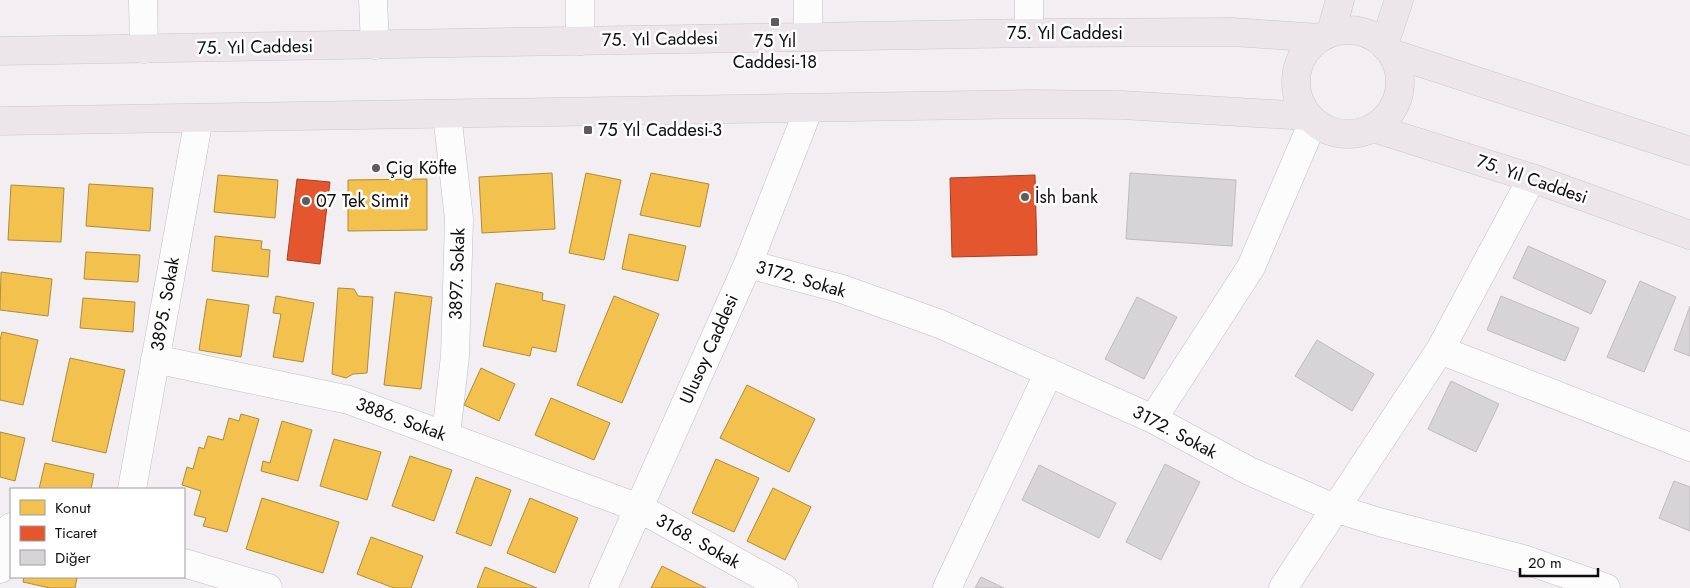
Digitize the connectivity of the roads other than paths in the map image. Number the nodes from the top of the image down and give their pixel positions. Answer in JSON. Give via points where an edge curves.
{"nodes":[{"id":1,"x":143,"y":0,"type":"edge"},
{"id":2,"x":373,"y":0,"type":"edge"},
{"id":3,"x":580,"y":0,"type":"edge"},
{"id":4,"x":808,"y":0,"type":"edge"},
{"id":5,"x":1029,"y":0,"type":"edge"},
{"id":6,"x":1340,"y":0,"type":"edge"},
{"id":7,"x":1399,"y":0,"type":"edge"},
{"id":8,"x":1029,"y":33,"type":"junction"},
{"id":9,"x":1325,"y":35,"type":"junction"},
{"id":10,"x":808,"y":37,"type":"junction"},
{"id":11,"x":580,"y":41,"type":"junction"},
{"id":12,"x":374,"y":44,"type":"junction"},
{"id":13,"x":144,"y":49,"type":"junction"},
{"id":14,"x":1388,"y":49,"type":"junction"},
{"id":15,"x":0,"y":51,"type":"edge"},
{"id":16,"x":809,"y":108,"type":"junction"},
{"id":17,"x":447,"y":114,"type":"junction"},
{"id":18,"x":199,"y":118,"type":"junction"},
{"id":19,"x":1310,"y":119,"type":"junction"},
{"id":20,"x":0,"y":121,"type":"edge"},
{"id":21,"x":1373,"y":128,"type":"junction"},
{"id":22,"x":1684,"y":143,"type":"edge"},
{"id":23,"x":1532,"y":178,"type":"junction"},
{"id":24,"x":1690,"y":234,"type":"edge"},
{"id":25,"x":748,"y":264,"type":"junction"},
{"id":26,"x":1440,"y":350,"type":"junction"},
{"id":27,"x":155,"y":359,"type":"junction"},
{"id":28,"x":1049,"y":372,"type":"junction"},
{"id":29,"x":1153,"y":419,"type":"junction"},
{"id":30,"x":446,"y":435,"type":"junction"},
{"id":31,"x":1690,"y":447,"type":"edge"},
{"id":32,"x":132,"y":488,"type":"edge"},
{"id":33,"x":639,"y":508,"type":"junction"},
{"id":34,"x":1334,"y":508,"type":"junction"},
{"id":35,"x":10,"y":530,"type":"edge"},
{"id":36,"x":185,"y":562,"type":"edge"},
{"id":37,"x":0,"y":568,"type":"edge"},
{"id":38,"x":268,"y":588,"type":"edge"},
{"id":39,"x":603,"y":588,"type":"edge"},
{"id":40,"x":784,"y":588,"type":"edge"},
{"id":41,"x":947,"y":588,"type":"edge"},
{"id":42,"x":1283,"y":588,"type":"edge"},
{"id":43,"x":1606,"y":588,"type":"edge"}],
"edges":[{"from":1,"to":13,"type":"street"},
{"from":2,"to":12,"type":"street"},
{"from":3,"to":11,"type":"street"},
{"from":4,"to":10,"type":"street"},
{"from":5,"to":8,"type":"street"},
{"from":6,"to":9,"type":"main road"},
{"from":7,"to":14,"type":"main road"},
{"from":8,"to":9,"type":"main road","name":"75. Yıl Caddesi"},
{"from":8,"to":10,"type":"main road","name":"75. Yıl Caddesi"},
{"from":9,"to":14,"type":"main road","via":[[1345,30],[1359,31],[1373,36]]},
{"from":9,"to":19,"type":"main road","via":[[1308,48],[1296,74],[1299,103]]},
{"from":10,"to":11,"type":"main road","name":"75. Yıl Caddesi"},
{"from":11,"to":12,"type":"main road","name":"75. Yıl Caddesi"},
{"from":12,"to":13,"type":"main road","name":"75. Yıl Caddesi"},
{"from":13,"to":15,"type":"main road","name":"75. Yıl Caddesi"},
{"from":14,"to":21,"type":"main road","via":[[1397,64],[1400,88],[1391,111]]},
{"from":14,"to":22,"type":"main road"},
{"from":16,"to":17,"type":"main road"},
{"from":16,"to":19,"type":"main road","via":[[1122,105]]},
{"from":16,"to":25,"type":"street","name":"Ulusoy Caddesi"},
{"from":17,"to":18,"type":"main road"},
{"from":17,"to":30,"type":"street","name":"3897. Sokak","via":[[458,219],[455,356]]},
{"from":18,"to":20,"type":"main road"},
{"from":18,"to":27,"type":"street","name":"3895. Sokak"},
{"from":19,"to":21,"type":"main road","via":[[1324,129],[1348,135]]},
{"from":19,"to":29,"type":"street","via":[[1251,267]]},
{"from":21,"to":23,"type":"main road","name":"75. Yıl Caddesi"},
{"from":23,"to":24,"type":"main road","name":"75. Yıl Caddesi"},
{"from":23,"to":26,"type":"street"},
{"from":25,"to":28,"type":"street","name":"3172. Sokak","via":[[842,289],[940,324]]},
{"from":25,"to":33,"type":"street","name":"Ulusoy Caddesi"},
{"from":26,"to":31,"type":"street"},
{"from":26,"to":34,"type":"street"},
{"from":27,"to":30,"type":"street","name":"3886. Sokak","via":[[349,400]]},
{"from":27,"to":32,"type":"street","name":"3895. Sokak"},
{"from":28,"to":29,"type":"street","name":"3172. Sokak"},
{"from":28,"to":41,"type":"street"},
{"from":29,"to":34,"type":"street","name":"3172. Sokak","via":[[1249,471]]},
{"from":30,"to":33,"type":"street","name":"3886. Sokak"},
{"from":33,"to":39,"type":"street","name":"Ulusoy Caddesi"},
{"from":33,"to":40,"type":"street","name":"3168. Sokak"},
{"from":34,"to":42,"type":"street"},
{"from":34,"to":43,"type":"street","name":"3172. Sokak","via":[[1523,559]]},
{"from":35,"to":37,"type":"street"},
{"from":36,"to":38,"type":"street"}]}
